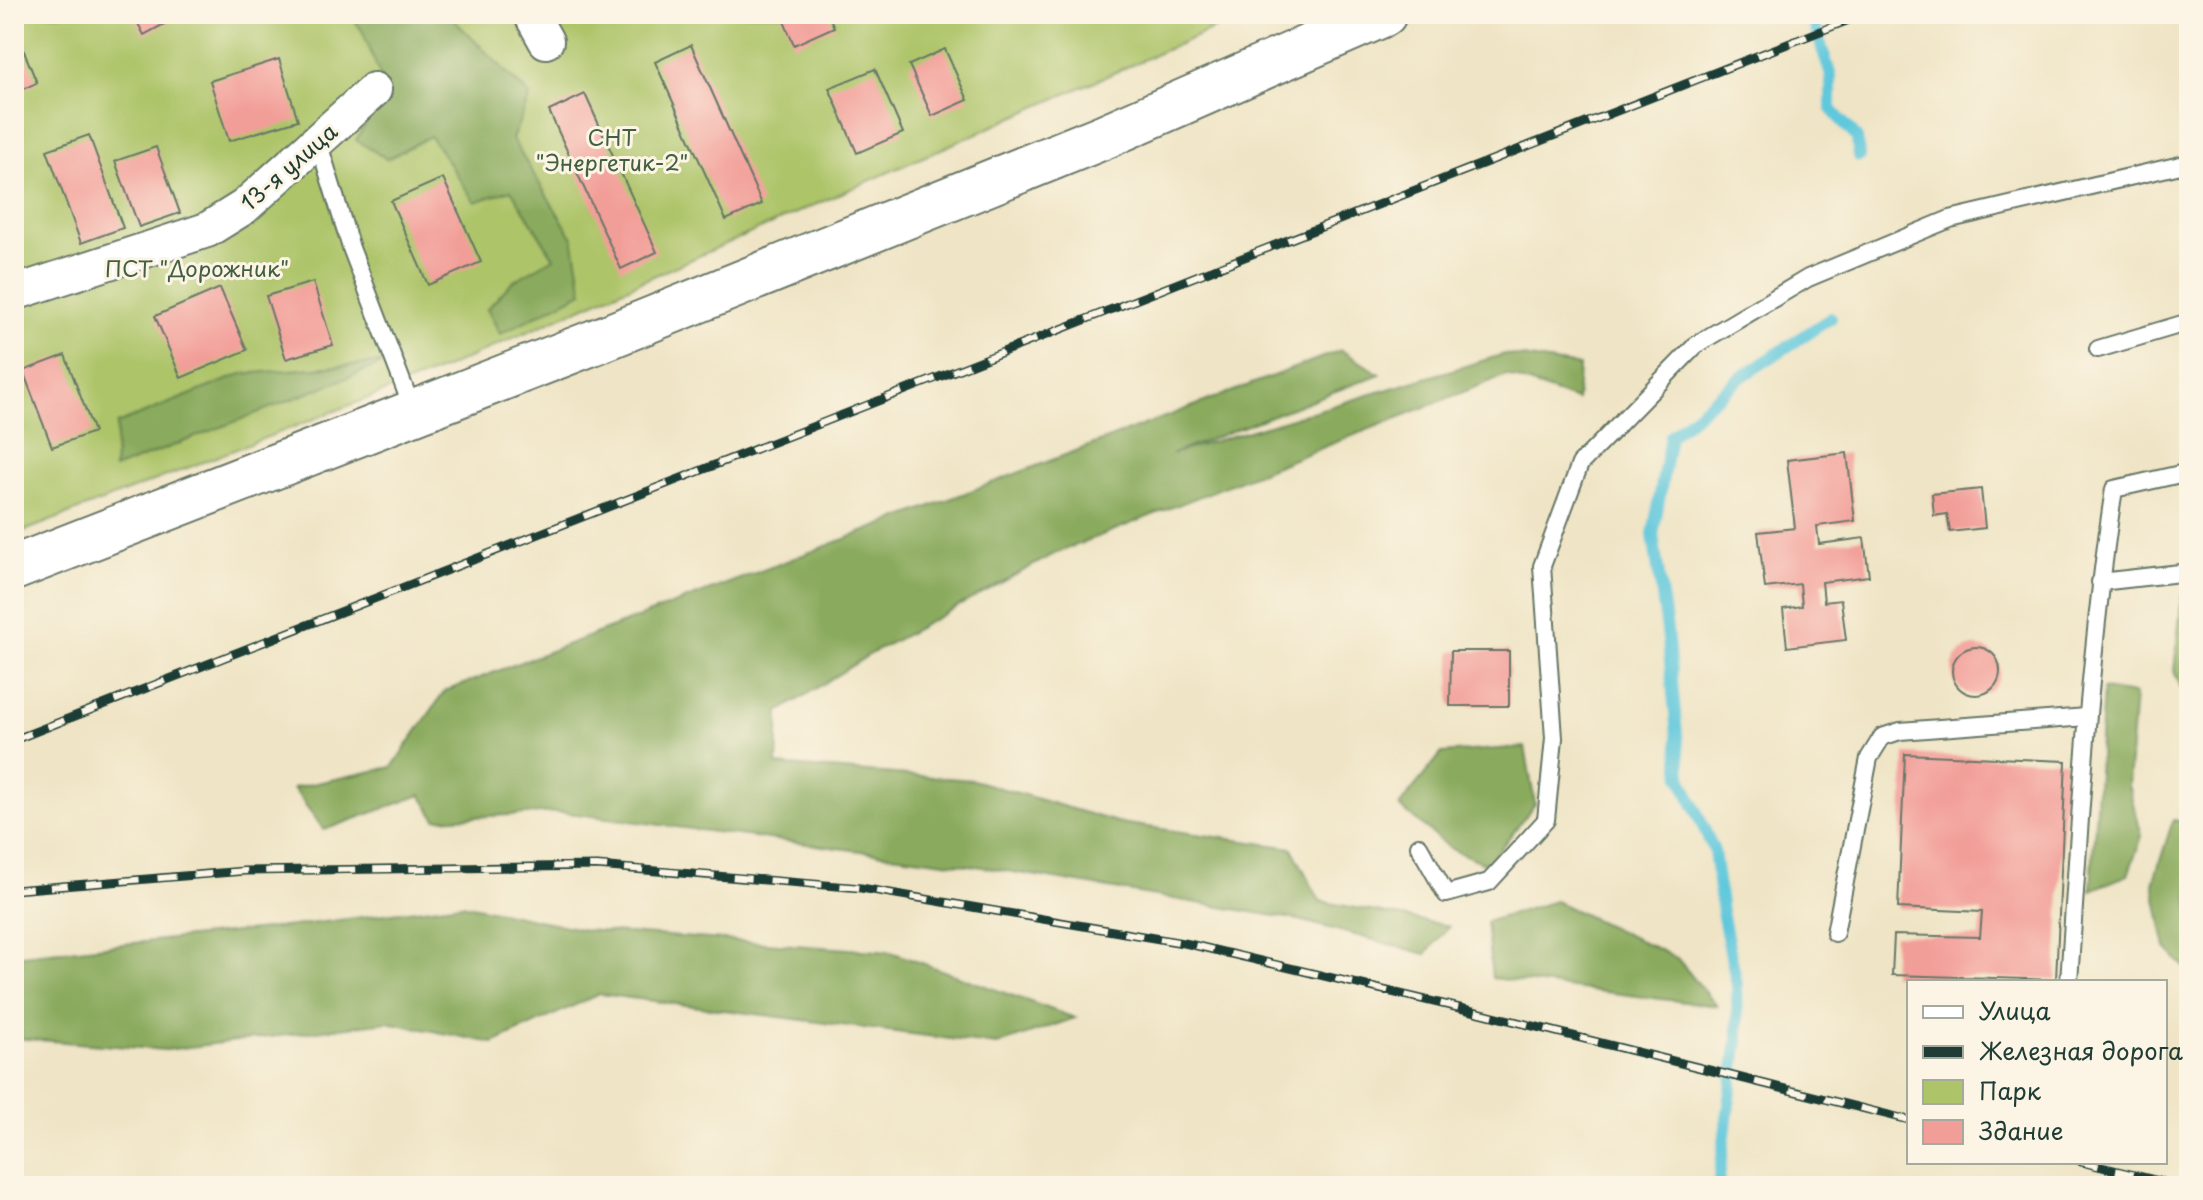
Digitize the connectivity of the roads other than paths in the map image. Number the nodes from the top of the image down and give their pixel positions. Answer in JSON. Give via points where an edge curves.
{"nodes":[{"id":1,"x":1384,"y":14,"type":"edge"},
{"id":2,"x":374,"y":90,"type":"dead end"},
{"id":3,"x":318,"y":141,"type":"junction"},
{"id":4,"x":2189,"y":163,"type":"edge"},
{"id":5,"x":14,"y":293,"type":"edge"},
{"id":6,"x":2189,"y":322,"type":"edge"},
{"id":7,"x":2098,"y":349,"type":"dead end"},
{"id":8,"x":414,"y":412,"type":"junction"},
{"id":9,"x":2189,"y":472,"type":"edge"},
{"id":10,"x":14,"y":568,"type":"edge"},
{"id":11,"x":2189,"y":572,"type":"edge"},
{"id":12,"x":2100,"y":582,"type":"junction"},
{"id":13,"x":2087,"y":717,"type":"junction"},
{"id":14,"x":1419,"y":846,"type":"dead end"},
{"id":15,"x":1835,"y":933,"type":"dead end"},
{"id":16,"x":2069,"y":980,"type":"edge"}],
"edges":[{"from":1,"to":8,"type":"street","via":[[1088,143]]},
{"from":2,"to":3,"type":"street","name":"13-я улица"},
{"from":3,"to":5,"type":"street","name":"13-я улица","via":[[244,207],[207,230]]},
{"from":3,"to":8,"type":"lane","via":[[351,248]]},
{"from":4,"to":14,"type":"lane","via":[[1950,219],[1808,278],[1697,344],[1580,464],[1542,566],[1554,738],[1546,820],[1489,882],[1446,894]]},
{"from":6,"to":7,"type":"lane"},
{"from":8,"to":10,"type":"street"},
{"from":9,"to":12,"type":"lane","via":[[2114,489]]},
{"from":11,"to":12,"type":"lane"},
{"from":12,"to":13,"type":"lane"},
{"from":13,"to":15,"type":"lane","via":[[1900,731],[1882,737],[1869,758]]},
{"from":13,"to":16,"type":"lane"}]}
